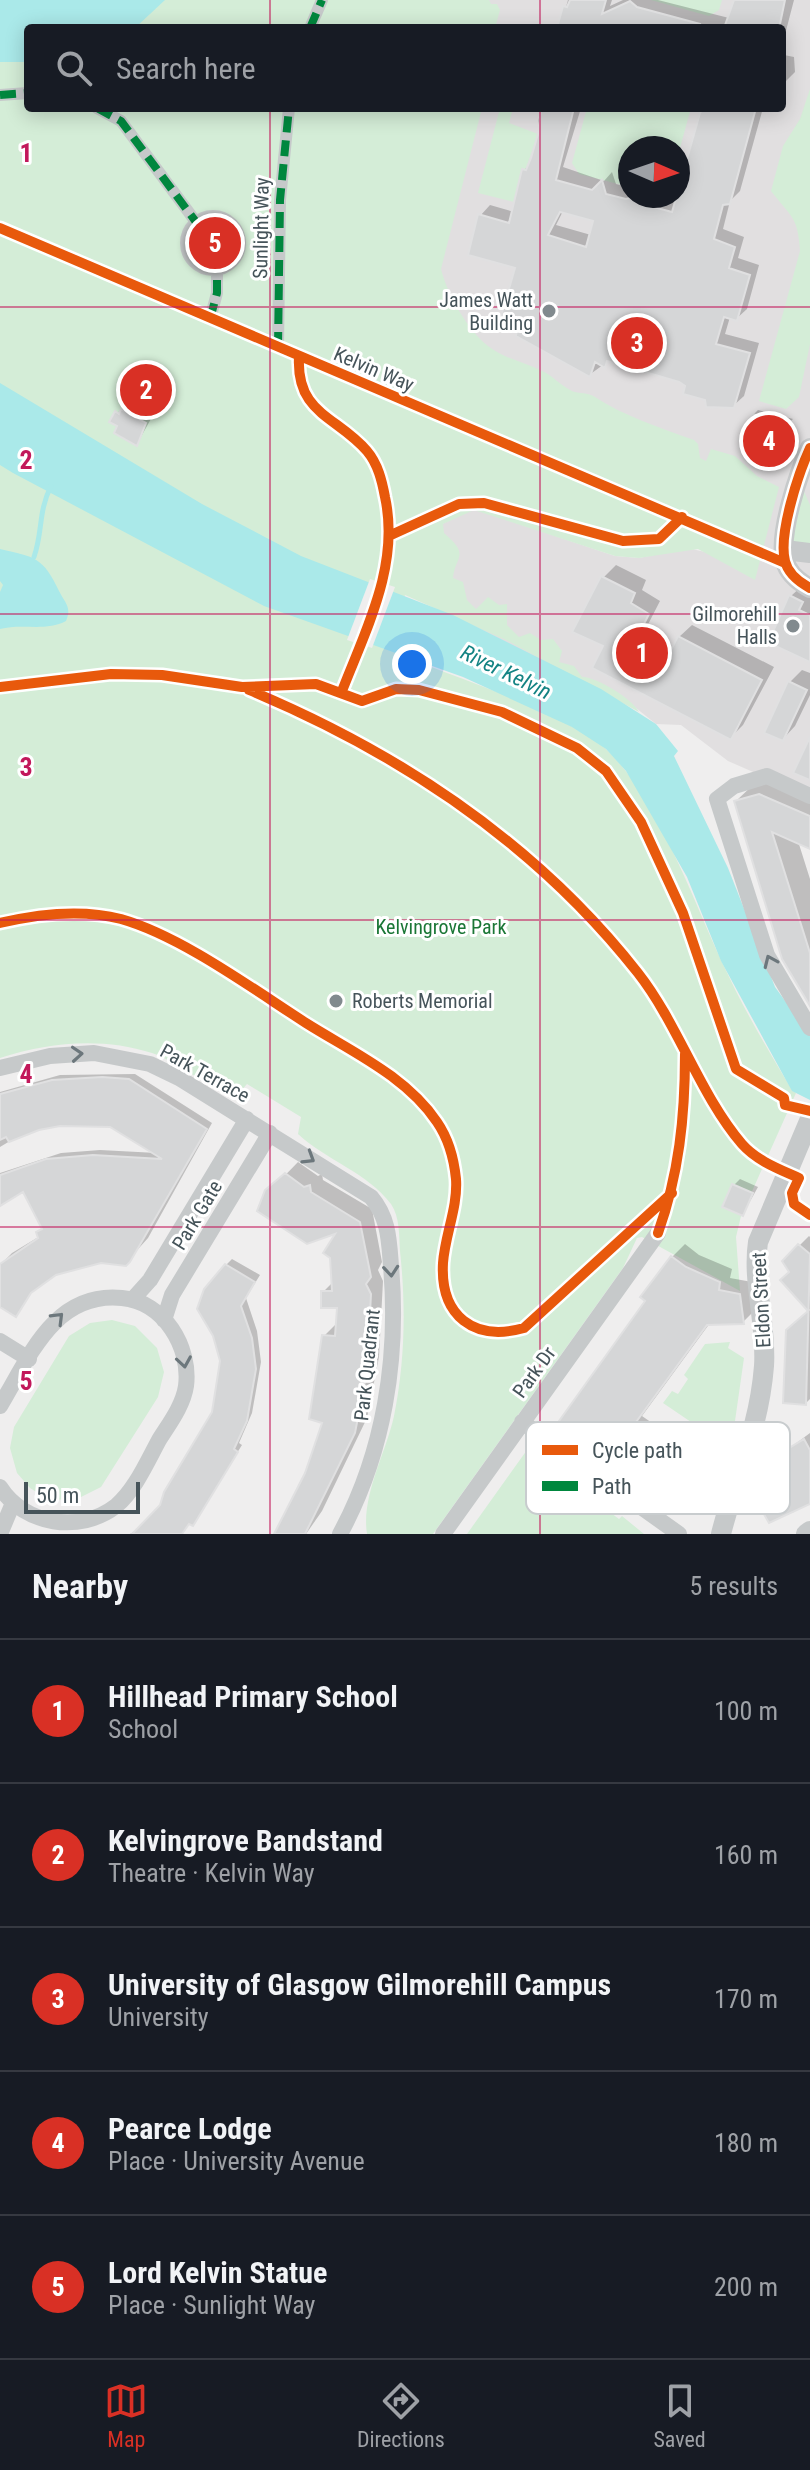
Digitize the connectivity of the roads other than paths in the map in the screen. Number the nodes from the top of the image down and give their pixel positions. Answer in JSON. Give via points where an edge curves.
{"nodes":[{"id":1,"x":322,"y":0,"type":"edge"},
{"id":2,"x":312,"y":24,"type":"edge"},
{"id":3,"x":24,"y":93,"type":"edge"},
{"id":4,"x":0,"y":95,"type":"edge"},
{"id":5,"x":104,"y":112,"type":"edge"},
{"id":6,"x":289,"y":112,"type":"edge"},
{"id":7,"x":196,"y":222,"type":"junction"},
{"id":8,"x":0,"y":228,"type":"edge"},
{"id":9,"x":217,"y":270,"type":"junction"},
{"id":10,"x":210,"y":319,"type":"junction"},
{"id":11,"x":278,"y":348,"type":"junction"},
{"id":12,"x":810,"y":448,"type":"edge"},
{"id":13,"x":810,"y":553,"type":"edge"},
{"id":14,"x":785,"y":557,"type":"junction"},
{"id":15,"x":810,"y":588,"type":"edge"},
{"id":16,"x":810,"y":796,"type":"edge"},
{"id":17,"x":810,"y":1028,"type":"edge"},
{"id":18,"x":0,"y":1068,"type":"edge"},
{"id":19,"x":247,"y":1119,"type":"junction"},
{"id":20,"x":808,"y":1123,"type":"edge"},
{"id":21,"x":270,"y":1133,"type":"junction"},
{"id":22,"x":371,"y":1197,"type":"joint"},
{"id":23,"x":658,"y":1233,"type":"dead end"},
{"id":24,"x":132,"y":1300,"type":"junction"},
{"id":25,"x":164,"y":1320,"type":"junction"},
{"id":26,"x":0,"y":1341,"type":"edge"},
{"id":27,"x":29,"y":1359,"type":"junction"},
{"id":28,"x":0,"y":1406,"type":"edge"},
{"id":29,"x":522,"y":1422,"type":"junction"},
{"id":30,"x":755,"y":1422,"type":"edge"},
{"id":31,"x":526,"y":1425,"type":"edge"},
{"id":32,"x":0,"y":1487,"type":"edge"},
{"id":33,"x":13,"y":1503,"type":"junction"},
{"id":34,"x":651,"y":1514,"type":"edge"},
{"id":35,"x":728,"y":1514,"type":"edge"},
{"id":36,"x":35,"y":1526,"type":"edge"},
{"id":37,"x":0,"y":1534,"type":"edge"},
{"id":38,"x":340,"y":1534,"type":"edge"},
{"id":39,"x":443,"y":1534,"type":"edge"},
{"id":40,"x":679,"y":1534,"type":"edge"},
{"id":41,"x":721,"y":1534,"type":"edge"}],
"edges":[{"from":1,"to":2,"type":"street"},
{"from":3,"to":4,"type":"street"},
{"from":5,"to":7,"type":"street","via":[[121,121]]},
{"from":6,"to":11,"type":"street","name":"Sunlight Way","via":[[280,200]]},
{"from":7,"to":9,"type":"street","via":[[186,237],[188,254],[200,267]]},
{"from":7,"to":9,"type":"street","via":[[221,217],[239,236],[233,261]]},
{"from":8,"to":10,"type":"street","name":"Kelvin Way"},
{"from":9,"to":10,"type":"street"},
{"from":10,"to":11,"type":"street","name":"Kelvin Way"},
{"from":11,"to":14,"type":"street","name":"Kelvin Way"},
{"from":12,"to":14,"type":"street","via":[[798,478]]},
{"from":13,"to":14,"type":"street","name":"Kelvin Way"},
{"from":14,"to":15,"type":"street","via":[[799,582]]},
{"from":17,"to":16,"type":"street","one_way":true,"via":[[767,955],[717,799],[734,786],[767,776]]},
{"from":18,"to":19,"type":"street","name":"Park Terrace","one_way":true,"via":[[50,1056],[115,1055],[161,1069]]},
{"from":19,"to":21,"type":"street","name":"Park Terrace"},
{"from":19,"to":24,"type":"street","name":"Park Gate","via":[[150,1280]]},
{"from":20,"to":30,"type":"street","name":"Eldon Street","via":[[758,1242],[764,1331],[763,1385]]},
{"from":21,"to":22,"type":"street","name":"Park Terrace","one_way":true},
{"from":21,"to":25,"type":"street","name":"Park Gate","via":[[172,1295]]},
{"from":22,"to":38,"type":"street","name":"Park Quadrant","one_way":true,"via":[[388,1236],[394,1299],[391,1356],[378,1438]]},
{"from":23,"to":29,"type":"street","name":"Park Dr"},
{"from":24,"to":25,"type":"street"},
{"from":27,"to":24,"type":"street","one_way":true,"via":[[53,1322],[73,1305],[93,1298]]},
{"from":25,"to":36,"type":"street","one_way":true,"via":[[182,1348],[185,1389],[130,1489],[103,1515]]},
{"from":26,"to":27,"type":"street"},
{"from":27,"to":28,"type":"street"},
{"from":29,"to":31,"type":"street"},
{"from":29,"to":39,"type":"street","name":"Park Dr"},
{"from":32,"to":33,"type":"street"},
{"from":33,"to":36,"type":"street"},
{"from":33,"to":37,"type":"street"},
{"from":34,"to":40,"type":"street"},
{"from":35,"to":41,"type":"street","name":"Eldon Street"}]}
